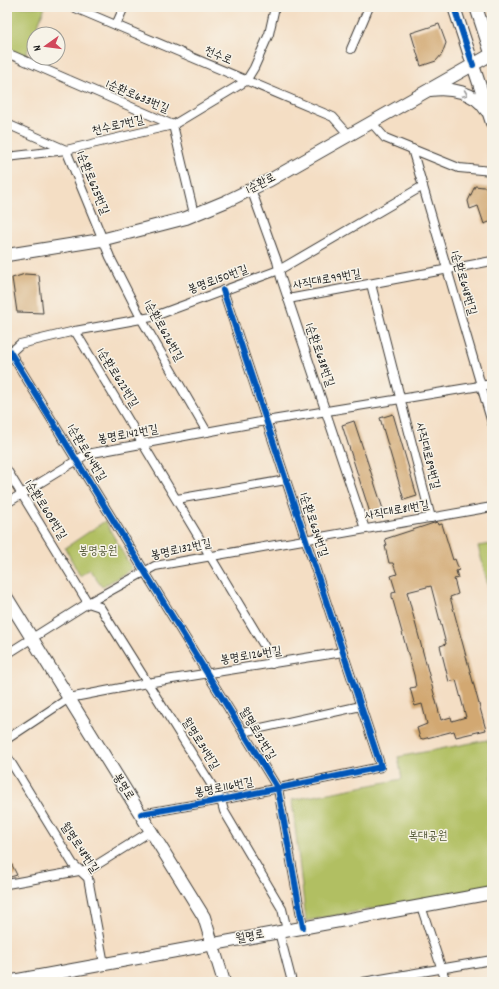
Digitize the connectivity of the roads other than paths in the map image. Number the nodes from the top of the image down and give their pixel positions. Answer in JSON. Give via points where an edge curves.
{"nodes":[{"id":1,"x":73,"y":7,"type":"edge"},
{"id":2,"x":124,"y":7,"type":"edge"},
{"id":3,"x":274,"y":7,"type":"edge"},
{"id":4,"x":369,"y":7,"type":"edge"},
{"id":5,"x":454,"y":7,"type":"edge"},
{"id":6,"x":476,"y":7,"type":"edge"},
{"id":7,"x":492,"y":24,"type":"edge"},
{"id":8,"x":116,"y":25,"type":"junction"},
{"id":9,"x":351,"y":49,"type":"dead end"},
{"id":10,"x":7,"y":53,"type":"edge"},
{"id":11,"x":492,"y":55,"type":"edge"},
{"id":12,"x":472,"y":65,"type":"junction"},
{"id":13,"x":246,"y":81,"type":"junction"},
{"id":14,"x":427,"y":90,"type":"junction"},
{"id":15,"x":371,"y":122,"type":"junction"},
{"id":16,"x":492,"y":122,"type":"edge"},
{"id":17,"x":7,"y":124,"type":"edge"},
{"id":18,"x":173,"y":125,"type":"junction"},
{"id":19,"x":349,"y":135,"type":"junction"},
{"id":20,"x":412,"y":149,"type":"junction"},
{"id":21,"x":66,"y":150,"type":"junction"},
{"id":22,"x":7,"y":157,"type":"edge"},
{"id":23,"x":492,"y":171,"type":"edge"},
{"id":24,"x":423,"y":186,"type":"junction"},
{"id":25,"x":252,"y":189,"type":"junction"},
{"id":26,"x":194,"y":214,"type":"junction"},
{"id":27,"x":102,"y":240,"type":"junction"},
{"id":28,"x":7,"y":255,"type":"edge"},
{"id":29,"x":492,"y":261,"type":"edge"},
{"id":30,"x":279,"y":270,"type":"junction"},
{"id":31,"x":447,"y":270,"type":"junction"},
{"id":32,"x":371,"y":284,"type":"junction"},
{"id":33,"x":223,"y":290,"type":"junction"},
{"id":34,"x":288,"y":299,"type":"junction"},
{"id":35,"x":142,"y":320,"type":"junction"},
{"id":36,"x":74,"y":331,"type":"junction"},
{"id":37,"x":387,"y":347,"type":"joint"},
{"id":38,"x":8,"y":352,"type":"edge"},
{"id":39,"x":492,"y":384,"type":"edge"},
{"id":40,"x":481,"y":386,"type":"junction"},
{"id":41,"x":401,"y":399,"type":"junction"},
{"id":42,"x":326,"y":412,"type":"junction"},
{"id":43,"x":266,"y":421,"type":"junction"},
{"id":44,"x":492,"y":423,"type":"edge"},
{"id":45,"x":208,"y":432,"type":"junction"},
{"id":46,"x":144,"y":444,"type":"junction"},
{"id":47,"x":78,"y":461,"type":"junction"},
{"id":48,"x":7,"y":470,"type":"edge"},
{"id":49,"x":286,"y":480,"type":"junction"},
{"id":50,"x":22,"y":494,"type":"junction"},
{"id":51,"x":177,"y":499,"type":"junction"},
{"id":52,"x":7,"y":504,"type":"edge"},
{"id":53,"x":492,"y":508,"type":"edge"},
{"id":54,"x":431,"y":518,"type":"junction"},
{"id":55,"x":365,"y":529,"type":"junction"},
{"id":56,"x":306,"y":539,"type":"junction"},
{"id":57,"x":211,"y":555,"type":"junction"},
{"id":58,"x":144,"y":572,"type":"junction"},
{"id":59,"x":7,"y":598,"type":"edge"},
{"id":60,"x":88,"y":603,"type":"junction"},
{"id":61,"x":32,"y":638,"type":"junction"},
{"id":62,"x":343,"y":652,"type":"junction"},
{"id":63,"x":7,"y":654,"type":"edge"},
{"id":64,"x":272,"y":664,"type":"junction"},
{"id":65,"x":208,"y":674,"type":"junction"},
{"id":66,"x":147,"y":683,"type":"junction"},
{"id":67,"x":69,"y":698,"type":"junction"},
{"id":68,"x":361,"y":706,"type":"junction"},
{"id":69,"x":243,"y":732,"type":"junction"},
{"id":70,"x":7,"y":739,"type":"edge"},
{"id":71,"x":7,"y":756,"type":"edge"},
{"id":72,"x":381,"y":767,"type":"joint"},
{"id":73,"x":278,"y":789,"type":"junction"},
{"id":74,"x":221,"y":800,"type":"junction"},
{"id":75,"x":141,"y":814,"type":"junction"},
{"id":76,"x":151,"y":831,"type":"junction"},
{"id":77,"x":79,"y":870,"type":"junction"},
{"id":78,"x":7,"y":884,"type":"edge"},
{"id":79,"x":492,"y":893,"type":"edge"},
{"id":80,"x":421,"y":906,"type":"junction"},
{"id":81,"x":303,"y":928,"type":"junction"},
{"id":82,"x":283,"y":931,"type":"junction"},
{"id":83,"x":212,"y":944,"type":"junction"},
{"id":84,"x":492,"y":960,"type":"edge"},
{"id":85,"x":104,"y":964,"type":"junction"},
{"id":86,"x":442,"y":968,"type":"junction"},
{"id":87,"x":7,"y":982,"type":"edge"},
{"id":88,"x":224,"y":982,"type":"edge"},
{"id":89,"x":292,"y":982,"type":"edge"},
{"id":90,"x":363,"y":982,"type":"edge"},
{"id":91,"x":446,"y":982,"type":"edge"}],
"edges":[{"from":1,"to":8,"type":"street","name":"천수로"},
{"from":2,"to":8,"type":"street"},
{"from":3,"to":13,"type":"street","via":[[269,34]]},
{"from":4,"to":9,"type":"street"},
{"from":5,"to":12,"type":"street"},
{"from":6,"to":7,"type":"street"},
{"from":6,"to":11,"type":"street"},
{"from":8,"to":13,"type":"street","name":"천수로"},
{"from":10,"to":18,"type":"street","name":"1순환로633번길"},
{"from":11,"to":12,"type":"street","name":"1순환로"},
{"from":12,"to":14,"type":"street","name":"1순환로"},
{"from":12,"to":16,"type":"street"},
{"from":13,"to":18,"type":"street","name":"천수로7번길"},
{"from":13,"to":19,"type":"street","name":"천수로","via":[[334,117]]},
{"from":14,"to":15,"type":"street","name":"1순환로"},
{"from":14,"to":16,"type":"street","one_way":true,"via":[[449,89],[469,95],[479,101]]},
{"from":15,"to":19,"type":"street","name":"1순환로"},
{"from":15,"to":20,"type":"street","via":[[385,138]]},
{"from":17,"to":21,"type":"street","name":"1순환로625번길"},
{"from":18,"to":21,"type":"street","name":"천수로7번길"},
{"from":18,"to":26,"type":"street","name":"1순환로633번길"},
{"from":19,"to":25,"type":"street","name":"1순환로"},
{"from":20,"to":23,"type":"street","via":[[459,168]]},
{"from":20,"to":24,"type":"street","name":"1순환로648번길"},
{"from":21,"to":22,"type":"street","name":"천수로7번길"},
{"from":21,"to":27,"type":"street","name":"1순환로625번길"},
{"from":24,"to":30,"type":"street","name":"봉명로150번길"},
{"from":24,"to":31,"type":"street","name":"1순환로648번길"},
{"from":25,"to":26,"type":"street","name":"1순환로"},
{"from":25,"to":30,"type":"street","name":"1순환로638번길"},
{"from":26,"to":27,"type":"street","name":"1순환로"},
{"from":27,"to":28,"type":"street","name":"1순환로"},
{"from":27,"to":35,"type":"street","name":"1순환로626번길"},
{"from":29,"to":31,"type":"street","name":"사직대로99번길"},
{"from":30,"to":33,"type":"street","name":"봉명로150번길"},
{"from":30,"to":34,"type":"street","name":"1순환로638번길"},
{"from":31,"to":32,"type":"street","name":"사직대로99번길"},
{"from":31,"to":40,"type":"street","name":"1순환로648번길"},
{"from":32,"to":34,"type":"street","name":"사직대로99번길"},
{"from":32,"to":37,"type":"street","name":"사직대로99번길"},
{"from":33,"to":35,"type":"street","name":"봉명로150번길"},
{"from":33,"to":43,"type":"street","name":"1순환로634번길"},
{"from":34,"to":42,"type":"street","name":"1순환로638번길"},
{"from":35,"to":36,"type":"street","name":"봉명로150번길"},
{"from":35,"to":45,"type":"street","name":"1순환로626번길"},
{"from":36,"to":38,"type":"street","name":"봉명로150번길","via":[[20,344]]},
{"from":36,"to":46,"type":"street","name":"1순환로622번길"},
{"from":37,"to":41,"type":"street","name":"사직대로89번길"},
{"from":38,"to":47,"type":"street","name":"1순환로614번길"},
{"from":39,"to":40,"type":"street"},
{"from":40,"to":41,"type":"street"},
{"from":40,"to":44,"type":"street","name":"1순환로648번길"},
{"from":41,"to":42,"type":"street"},
{"from":41,"to":54,"type":"street","name":"사직대로89번길"},
{"from":42,"to":43,"type":"street"},
{"from":42,"to":55,"type":"street","name":"1순환로638번길"},
{"from":43,"to":45,"type":"street","name":"봉명로142번길"},
{"from":43,"to":49,"type":"street","name":"1순환로634번길"},
{"from":45,"to":46,"type":"street","name":"봉명로142번길"},
{"from":46,"to":47,"type":"street","name":"봉명로142번길","via":[[87,454]]},
{"from":46,"to":51,"type":"street","name":"1순환로622번길"},
{"from":47,"to":50,"type":"street","name":"봉명로142번길"},
{"from":47,"to":58,"type":"street","name":"1순환로614번길"},
{"from":48,"to":50,"type":"street","name":"1순환로608번길"},
{"from":49,"to":51,"type":"street"},
{"from":49,"to":56,"type":"street","name":"1순환로634번길"},
{"from":50,"to":52,"type":"street","name":"봉명로142번길"},
{"from":50,"to":60,"type":"street","name":"1순환로608번길"},
{"from":51,"to":57,"type":"street","name":"1순환로622번길"},
{"from":53,"to":54,"type":"street","name":"사직대로81번길"},
{"from":54,"to":55,"type":"street","name":"사직대로81번길"},
{"from":55,"to":56,"type":"street","name":"사직대로81번길"},
{"from":56,"to":57,"type":"street","name":"봉명로132번길"},
{"from":56,"to":62,"type":"street","name":"1순환로634번길"},
{"from":57,"to":58,"type":"street","name":"봉명로132번길","via":[[155,566]]},
{"from":57,"to":64,"type":"street","name":"1순환로622번길","via":[[269,654]]},
{"from":58,"to":60,"type":"street","name":"봉명로132번길"},
{"from":58,"to":65,"type":"street","name":"월명로32번길"},
{"from":59,"to":61,"type":"street","name":"봉명로"},
{"from":60,"to":61,"type":"street","name":"봉명로132번길"},
{"from":60,"to":66,"type":"street","name":"월명로34번길","via":[[100,607]]},
{"from":61,"to":63,"type":"street","name":"봉명로132번길"},
{"from":61,"to":67,"type":"street","name":"봉명로"},
{"from":62,"to":64,"type":"street","name":"봉명로126번길"},
{"from":62,"to":68,"type":"street","name":"1순환로634번길"},
{"from":64,"to":65,"type":"street","name":"봉명로126번길"},
{"from":65,"to":66,"type":"street","name":"봉명로126번길"},
{"from":65,"to":69,"type":"street","name":"월명로32번길"},
{"from":66,"to":67,"type":"street","name":"봉명로126번길"},
{"from":66,"to":74,"type":"street","name":"월명로34번길"},
{"from":67,"to":70,"type":"street"},
{"from":67,"to":75,"type":"street","name":"봉명로"},
{"from":68,"to":69,"type":"street"},
{"from":68,"to":72,"type":"street","name":"1순환로634번길"},
{"from":69,"to":73,"type":"street","name":"월명로32번길"},
{"from":71,"to":77,"type":"street","name":"월명로48번길"},
{"from":72,"to":73,"type":"street","name":"봉명로116번길"},
{"from":73,"to":74,"type":"street","name":"봉명로116번길"},
{"from":73,"to":81,"type":"street","name":"월명로32번길"},
{"from":74,"to":75,"type":"street","name":"봉명로116번길"},
{"from":74,"to":82,"type":"street","name":"월명로34번길","via":[[224,811],[282,909]]},
{"from":75,"to":76,"type":"street","name":"봉명로"},
{"from":76,"to":77,"type":"street","via":[[90,869]]},
{"from":76,"to":83,"type":"street","name":"봉명로","via":[[204,917]]},
{"from":77,"to":78,"type":"street"},
{"from":77,"to":85,"type":"street","name":"월명로48번길","via":[[88,878]]},
{"from":79,"to":80,"type":"street","name":"월명로"},
{"from":80,"to":81,"type":"street","name":"월명로"},
{"from":80,"to":86,"type":"street"},
{"from":81,"to":82,"type":"street","name":"월명로"},
{"from":82,"to":83,"type":"street","name":"월명로"},
{"from":82,"to":89,"type":"street","name":"월명로34번길"},
{"from":83,"to":85,"type":"street","name":"월명로"},
{"from":83,"to":88,"type":"street","name":"봉명로"},
{"from":84,"to":86,"type":"street"},
{"from":85,"to":87,"type":"street","name":"월명로"},
{"from":86,"to":90,"type":"street"},
{"from":86,"to":91,"type":"street"}]}
